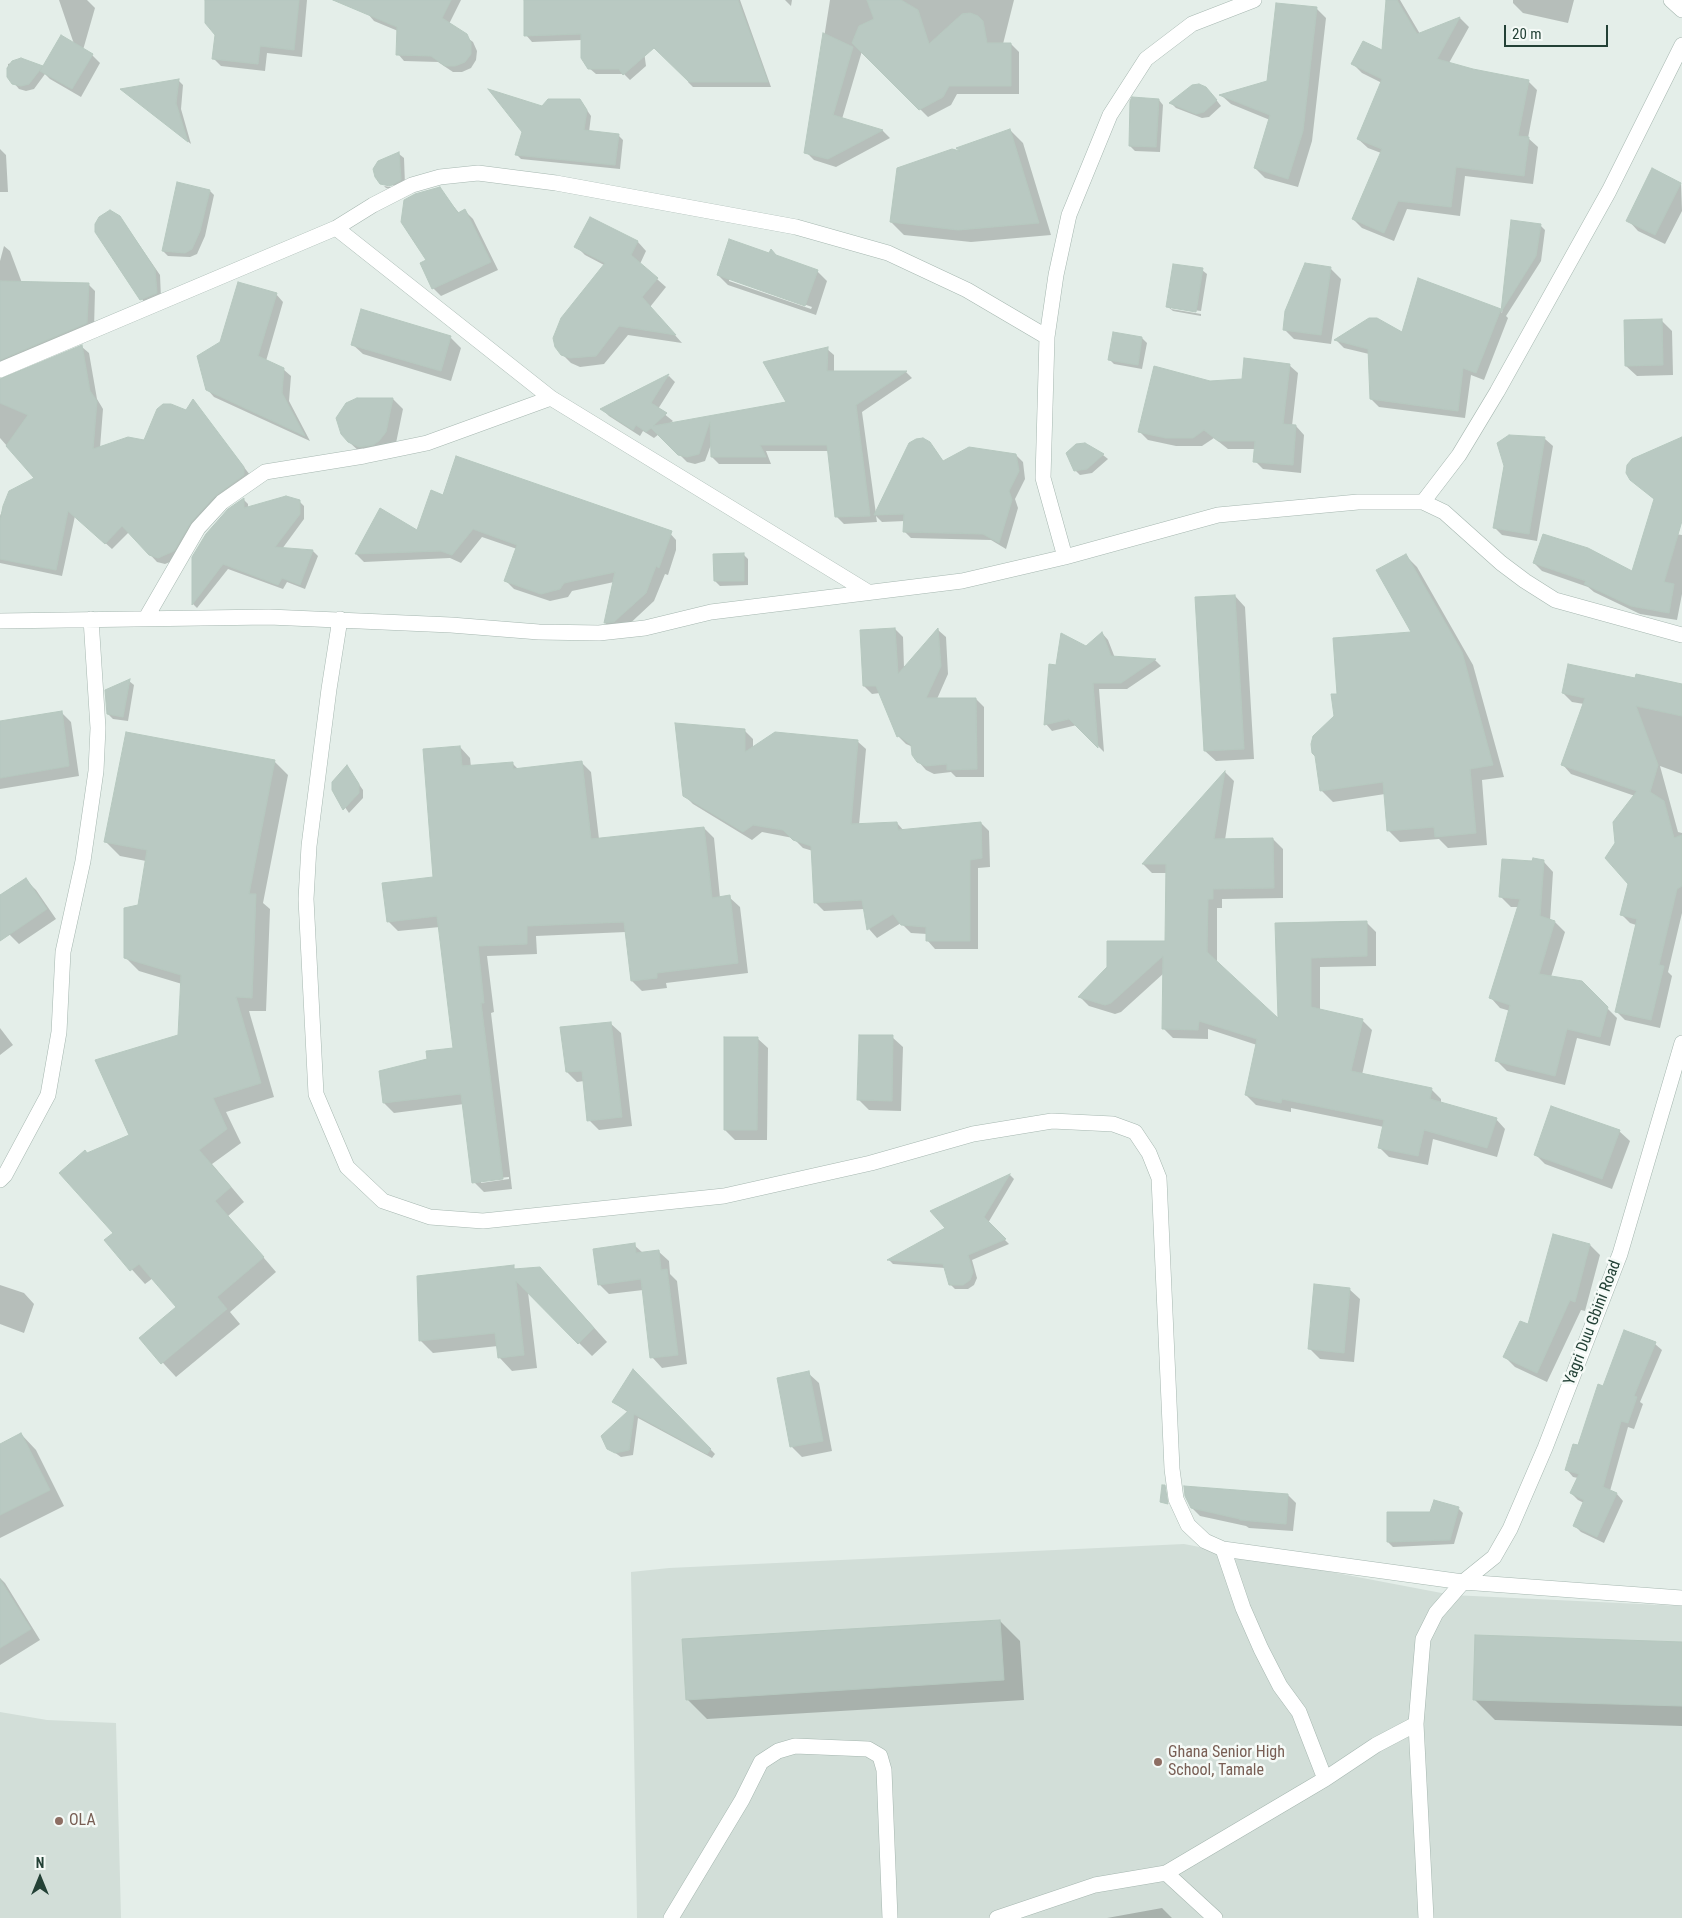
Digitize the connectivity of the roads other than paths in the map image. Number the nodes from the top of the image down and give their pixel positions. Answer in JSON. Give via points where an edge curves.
{"nodes":[{"id":1,"x":1254,"y":0,"type":"edge"},
{"id":2,"x":1671,"y":0,"type":"edge"},
{"id":3,"x":1682,"y":10,"type":"edge"},
{"id":4,"x":1682,"y":45,"type":"edge"},
{"id":5,"x":336,"y":228,"type":"junction"},
{"id":6,"x":1047,"y":337,"type":"junction"},
{"id":7,"x":0,"y":370,"type":"edge"},
{"id":8,"x":551,"y":398,"type":"junction"},
{"id":9,"x":1423,"y":502,"type":"junction"},
{"id":10,"x":1065,"y":557,"type":"junction"},
{"id":11,"x":868,"y":592,"type":"junction"},
{"id":12,"x":146,"y":618,"type":"junction"},
{"id":13,"x":91,"y":619,"type":"junction"},
{"id":14,"x":340,"y":619,"type":"junction"},
{"id":15,"x":0,"y":621,"type":"edge"},
{"id":16,"x":1682,"y":635,"type":"edge"},
{"id":17,"x":1682,"y":1043,"type":"edge"},
{"id":18,"x":0,"y":1180,"type":"edge"},
{"id":19,"x":1223,"y":1549,"type":"junction"},
{"id":20,"x":1463,"y":1582,"type":"junction"},
{"id":21,"x":1682,"y":1598,"type":"edge"},
{"id":22,"x":1416,"y":1724,"type":"junction"},
{"id":23,"x":1326,"y":1779,"type":"junction"},
{"id":24,"x":1166,"y":1873,"type":"junction"},
{"id":25,"x":671,"y":1918,"type":"edge"},
{"id":26,"x":890,"y":1918,"type":"edge"},
{"id":27,"x":997,"y":1918,"type":"edge"},
{"id":28,"x":1216,"y":1918,"type":"edge"},
{"id":29,"x":1426,"y":1918,"type":"edge"}],
"edges":[{"from":1,"to":6,"type":"street","via":[[1192,24],[1146,59],[1110,115],[1069,216]]},
{"from":2,"to":3,"type":"street"},
{"from":4,"to":9,"type":"street","via":[[1609,191],[1497,392],[1459,455]]},
{"from":5,"to":6,"type":"street","via":[[373,204],[412,185],[440,178],[478,173],[556,183],[796,227],[888,253],[967,290]]},
{"from":5,"to":7,"type":"street"},
{"from":5,"to":8,"type":"street"},
{"from":6,"to":10,"type":"street","via":[[1043,478]]},
{"from":8,"to":11,"type":"street"},
{"from":8,"to":12,"type":"street","via":[[427,443],[265,472],[222,502],[198,528]]},
{"from":9,"to":10,"type":"street","via":[[1358,502],[1218,515]]},
{"from":9,"to":16,"type":"street","via":[[1444,512],[1500,564],[1555,600]]},
{"from":10,"to":11,"type":"street","via":[[962,581]]},
{"from":11,"to":14,"type":"street","via":[[711,612],[645,628],[599,633]]},
{"from":12,"to":13,"type":"street"},
{"from":12,"to":14,"type":"street"},
{"from":13,"to":15,"type":"street"},
{"from":13,"to":18,"type":"street","via":[[98,728],[96,771],[83,861],[63,952],[59,1032],[48,1095]]},
{"from":14,"to":19,"type":"street","via":[[315,788],[306,899],[316,1094],[347,1167],[382,1201],[430,1217],[483,1221],[724,1196],[871,1163],[973,1134],[1052,1121],[1113,1124],[1136,1132],[1159,1178],[1176,1499],[1192,1530],[1205,1541]]},
{"from":17,"to":20,"type":"street","name":"Yagri Duu Gbini Road","via":[[1620,1254],[1545,1448],[1510,1529],[1494,1557]]},
{"from":19,"to":20,"type":"street"},
{"from":19,"to":23,"type":"street","via":[[1261,1649],[1280,1686],[1299,1712]]},
{"from":20,"to":21,"type":"street"},
{"from":20,"to":22,"type":"street","name":"Yagri Duu Gbini Road","via":[[1436,1613],[1423,1639]]},
{"from":22,"to":23,"type":"street","via":[[1376,1745]]},
{"from":22,"to":29,"type":"street","name":"Yagri Duu Gbini Road"},
{"from":23,"to":24,"type":"street"},
{"from":24,"to":27,"type":"street","via":[[1095,1885]]},
{"from":24,"to":28,"type":"street"},
{"from":25,"to":26,"type":"street","via":[[742,1800],[761,1762],[778,1751],[795,1746],[868,1749],[880,1756],[884,1770]]}]}
